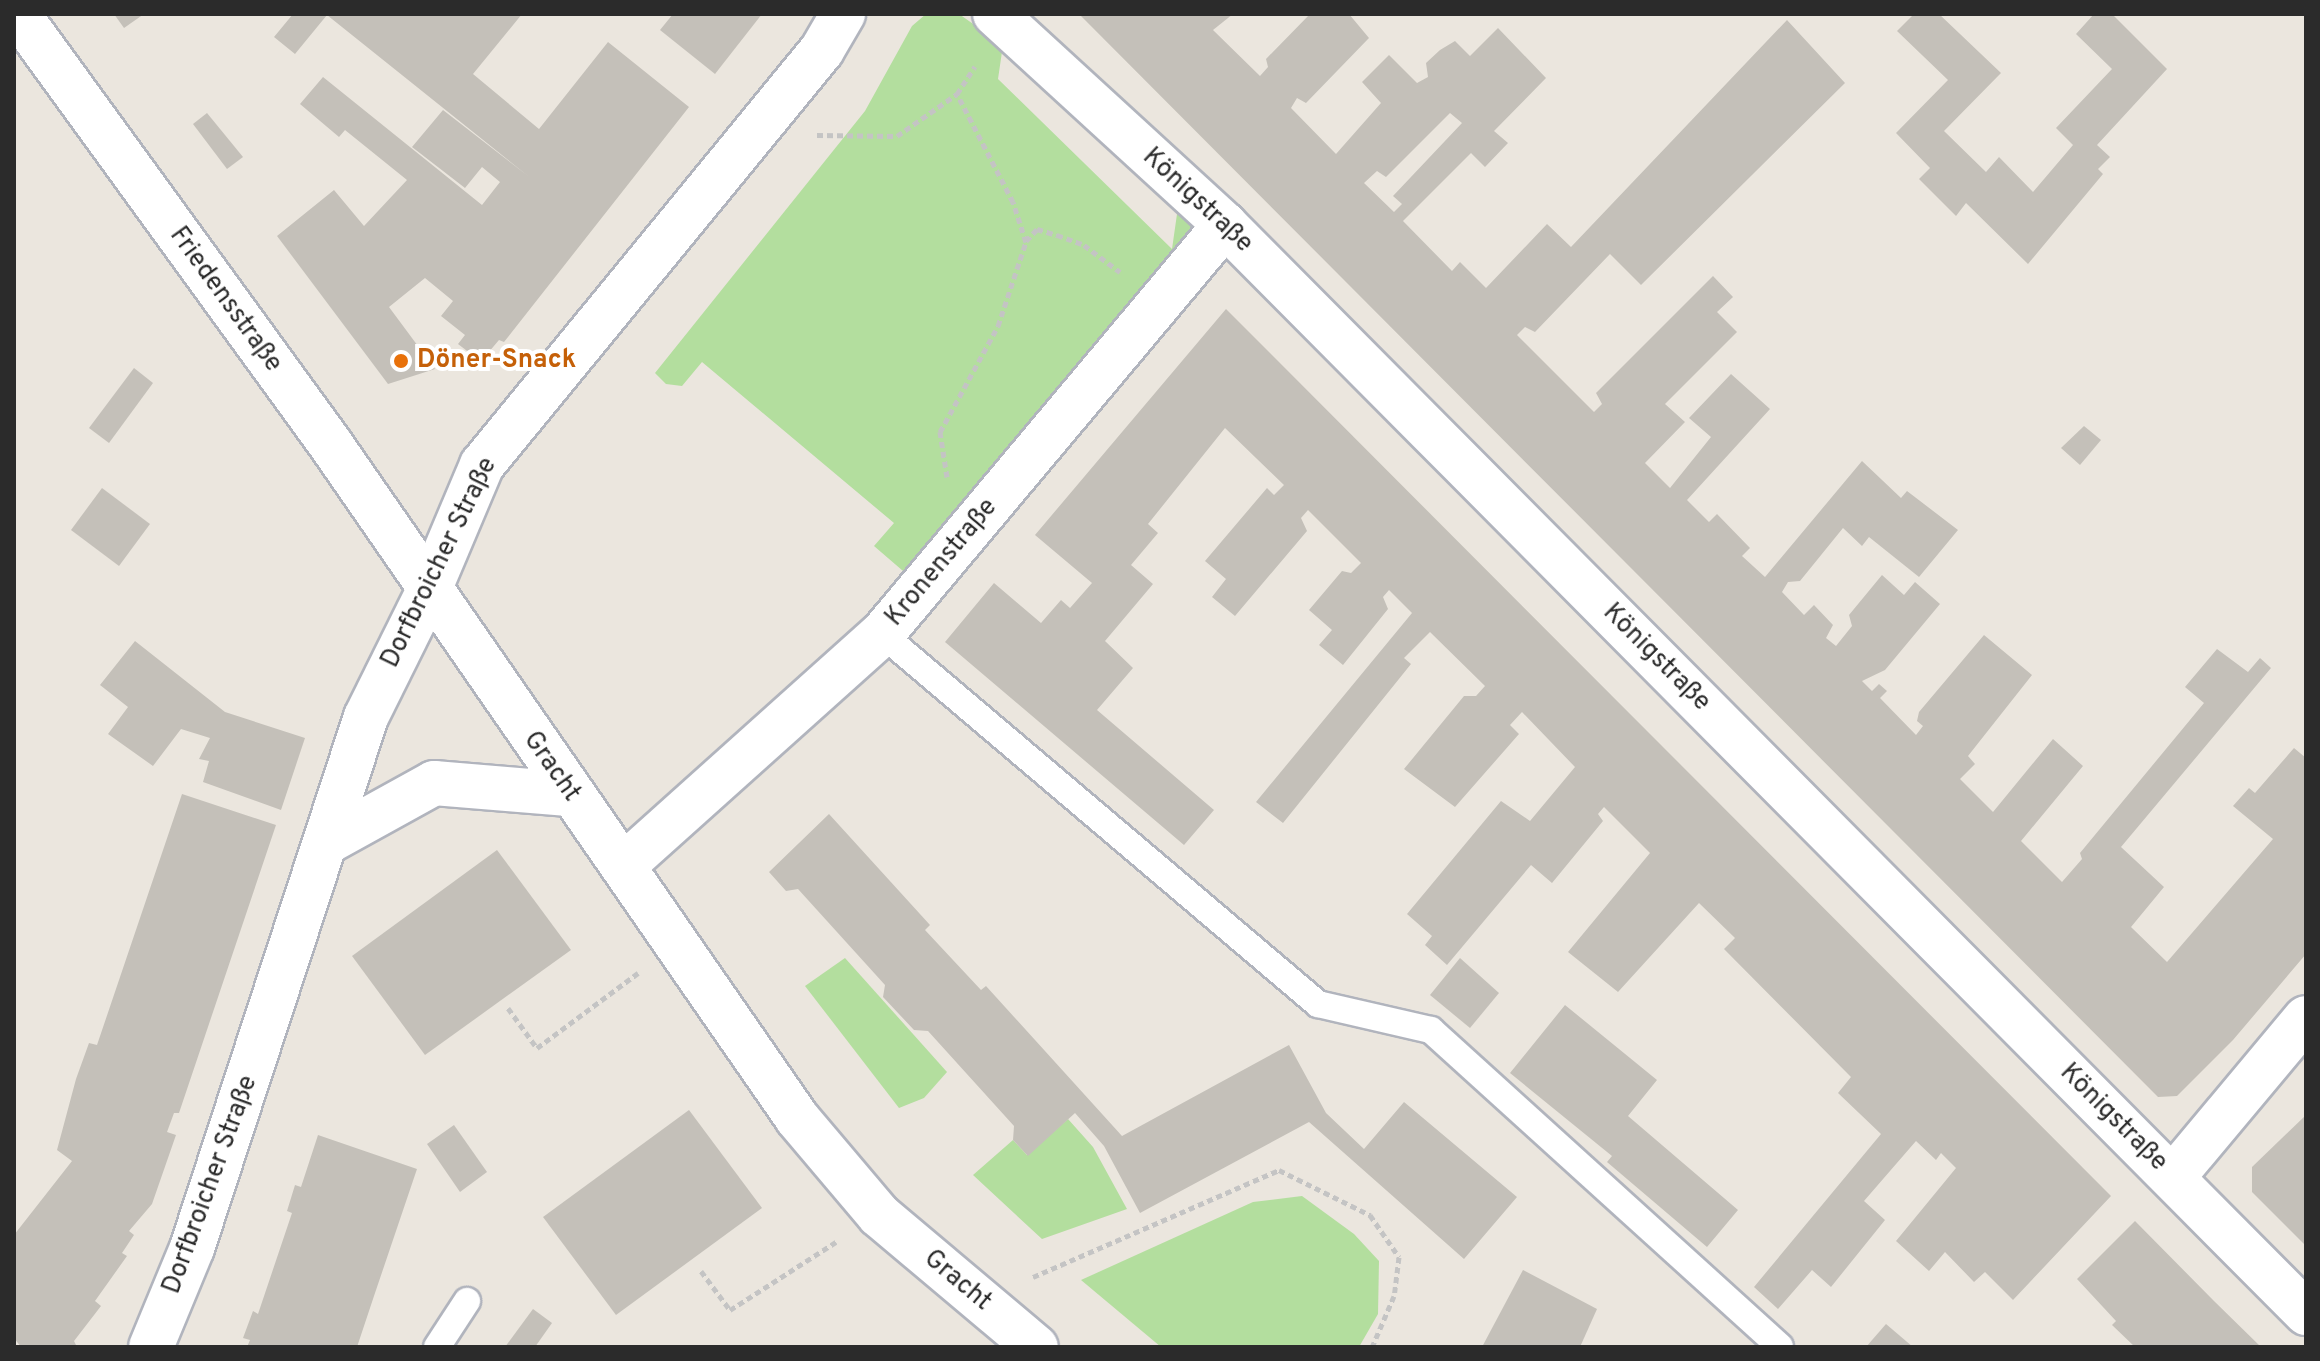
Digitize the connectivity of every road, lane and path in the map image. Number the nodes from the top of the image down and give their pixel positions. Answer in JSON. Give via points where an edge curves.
{"nodes":[{"id":1,"x":18,"y":14,"type":"edge"},
{"id":2,"x":843,"y":14,"type":"edge"},
{"id":3,"x":999,"y":18,"type":"edge"},
{"id":4,"x":957,"y":94,"type":"junction"},
{"id":5,"x":752,"y":134,"type":"junction"},
{"id":6,"x":1225,"y":225,"type":"junction"},
{"id":7,"x":1026,"y":242,"type":"junction"},
{"id":8,"x":1155,"y":309,"type":"junction"},
{"id":9,"x":953,"y":550,"type":"junction"},
{"id":10,"x":430,"y":588,"type":"junction"},
{"id":11,"x":882,"y":634,"type":"junction"},
{"id":12,"x":569,"y":794,"type":"junction"},
{"id":13,"x":329,"y":841,"type":"junction"},
{"id":14,"x":623,"y":866,"type":"junction"},
{"id":15,"x":677,"y":944,"type":"junction"},
{"id":16,"x":508,"y":1008,"type":"dead end"},
{"id":17,"x":2306,"y":1018,"type":"edge"},
{"id":18,"x":2173,"y":1177,"type":"junction"},
{"id":19,"x":879,"y":1215,"type":"junction"},
{"id":20,"x":701,"y":1271,"type":"dead end"},
{"id":21,"x":980,"y":1300,"type":"junction"},
{"id":22,"x":467,"y":1301,"type":"dead end"},
{"id":23,"x":2306,"y":1313,"type":"edge"},
{"id":24,"x":151,"y":1347,"type":"edge"},
{"id":25,"x":437,"y":1347,"type":"edge"},
{"id":26,"x":1036,"y":1347,"type":"edge"},
{"id":27,"x":1372,"y":1347,"type":"edge"},
{"id":28,"x":1780,"y":1347,"type":"edge"}],
"edges":[{"from":1,"to":10,"type":"street","name":"Friedensstraße"},
{"from":2,"to":5,"type":"street","name":"Dorfbroicher Straße","via":[[822,50]]},
{"from":3,"to":4,"type":"path"},
{"from":3,"to":6,"type":"street","name":"Königstraße"},
{"from":4,"to":5,"type":"path","via":[[897,136]]},
{"from":4,"to":7,"type":"path","via":[[1013,202]]},
{"from":5,"to":10,"type":"street","name":"Dorfbroicher Straße","via":[[482,465]]},
{"from":6,"to":8,"type":"street","name":"Kronenstraße"},
{"from":6,"to":18,"type":"street","name":"Königstraße"},
{"from":7,"to":8,"type":"path","via":[[1037,229],[1084,245],[1139,289]]},
{"from":7,"to":9,"type":"path","via":[[998,326],[940,432],[952,503]]},
{"from":8,"to":9,"type":"street","name":"Kronenstraße"},
{"from":9,"to":11,"type":"street","name":"Kronenstraße"},
{"from":10,"to":12,"type":"street","name":"Gracht"},
{"from":10,"to":13,"type":"street","name":"Dorfbroicher Straße","via":[[366,717]]},
{"from":11,"to":14,"type":"street","name":"Kronenstraße"},
{"from":11,"to":28,"type":"lane","via":[[1318,1004],[1431,1030]]},
{"from":12,"to":13,"type":"street","via":[[434,783]]},
{"from":12,"to":14,"type":"street","name":"Gracht"},
{"from":13,"to":24,"type":"street","name":"Dorfbroicher Straße","via":[[192,1248]]},
{"from":14,"to":15,"type":"street","name":"Gracht"},
{"from":15,"to":16,"type":"path","via":[[537,1048]]},
{"from":15,"to":19,"type":"street","name":"Gracht","via":[[797,1118]]},
{"from":17,"to":18,"type":"street"},
{"from":18,"to":23,"type":"street","name":"Königstraße"},
{"from":19,"to":20,"type":"path","via":[[730,1310]]},
{"from":19,"to":21,"type":"street","name":"Gracht"},
{"from":21,"to":26,"type":"street","name":"Gracht"},
{"from":21,"to":27,"type":"path","via":[[1279,1170],[1370,1215],[1399,1257],[1394,1296]]},
{"from":22,"to":25,"type":"lane"}]}
